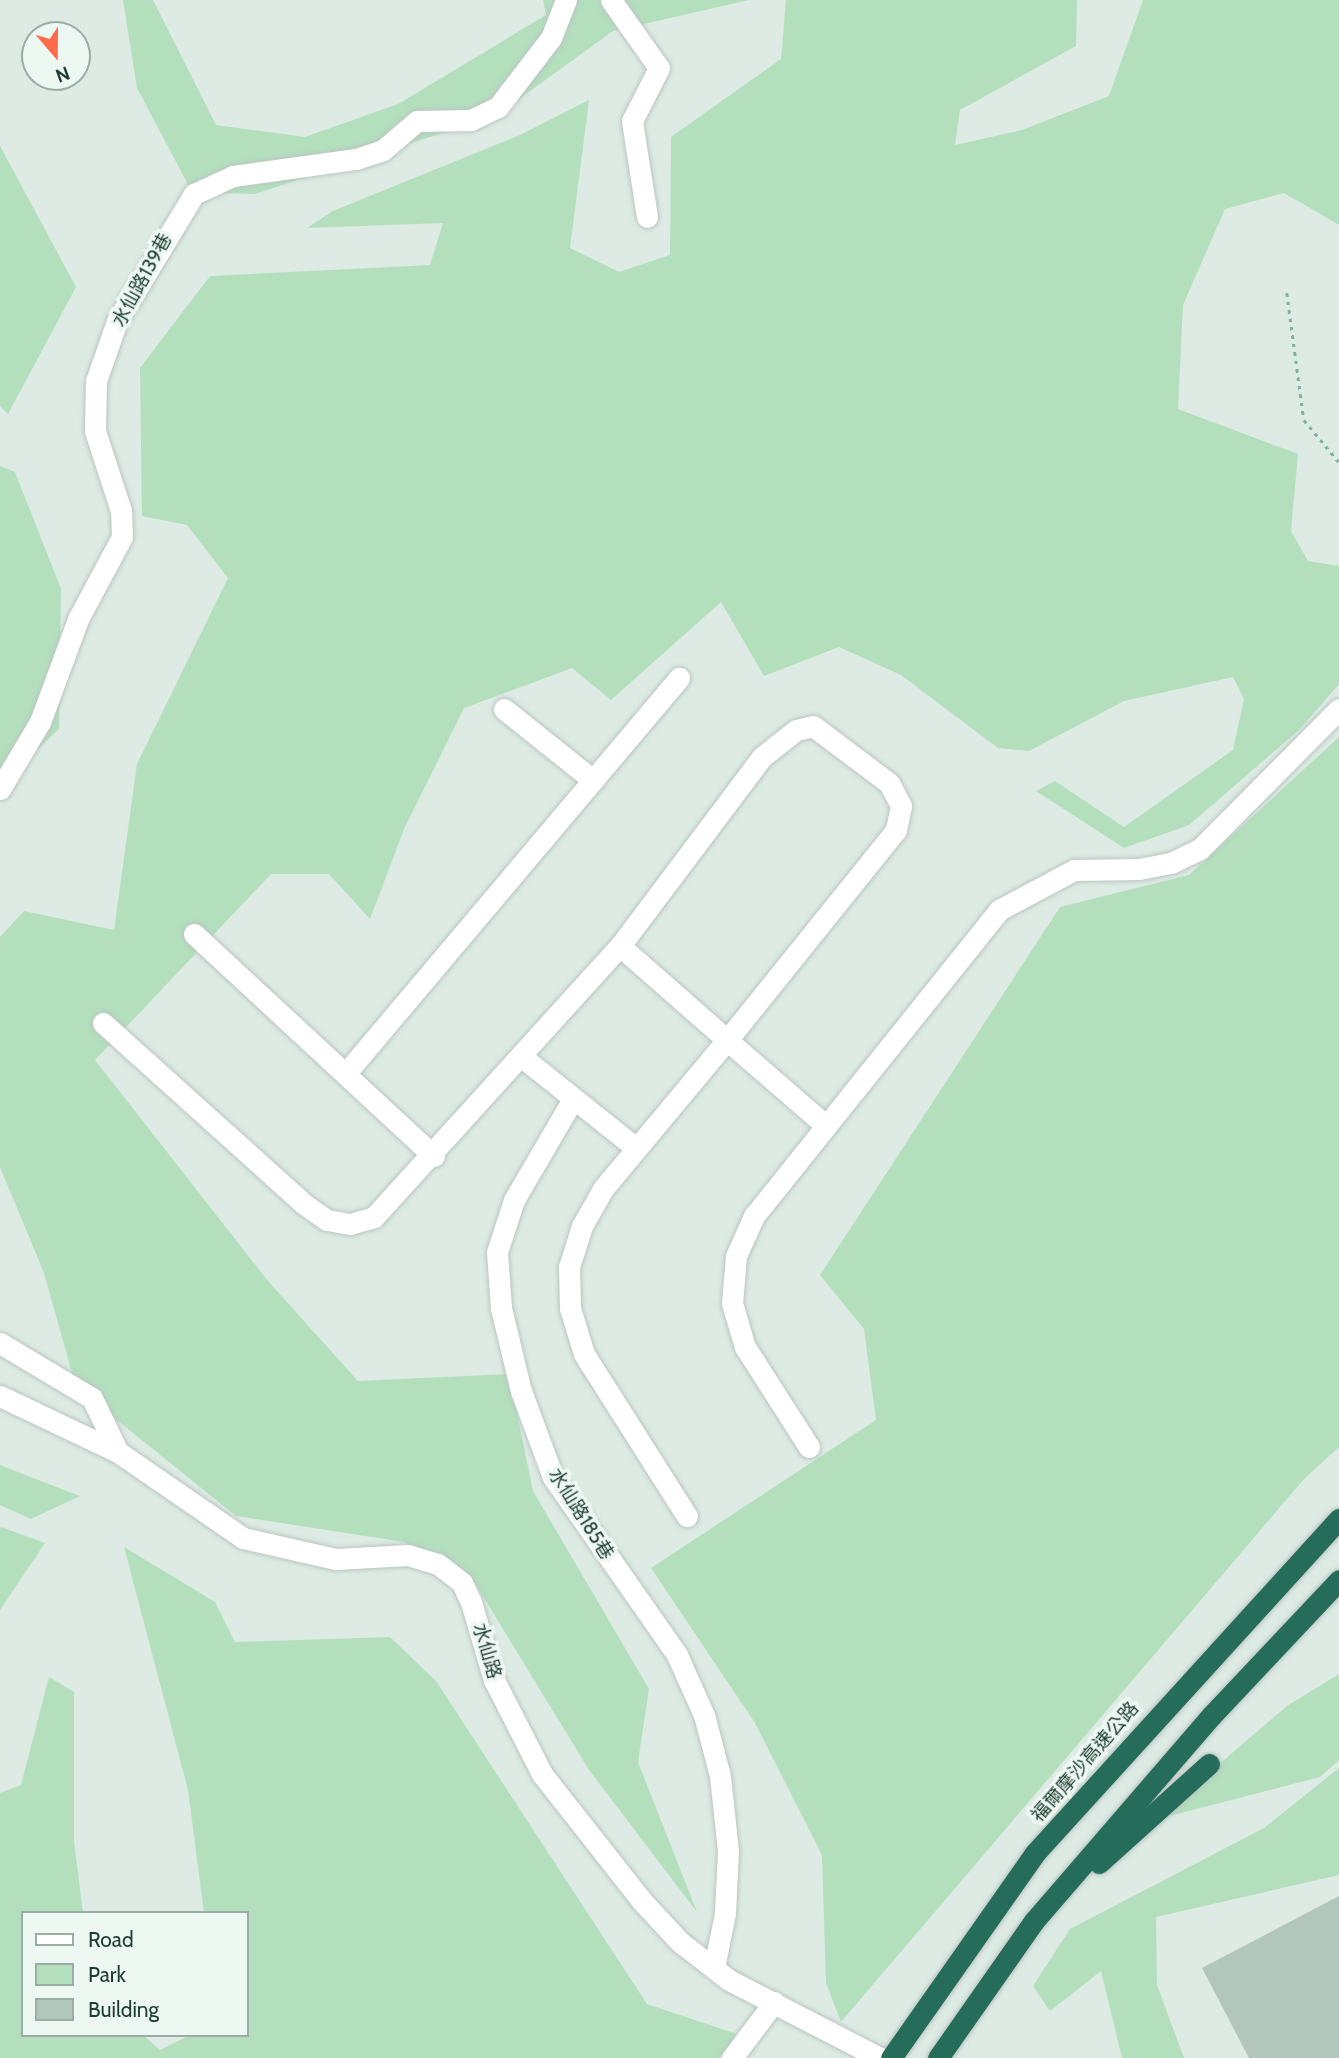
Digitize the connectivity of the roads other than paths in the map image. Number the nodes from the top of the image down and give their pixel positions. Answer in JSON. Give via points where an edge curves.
{"nodes":[{"id":1,"x":566,"y":0,"type":"edge"},
{"id":2,"x":611,"y":0,"type":"edge"},
{"id":3,"x":647,"y":217,"type":"dead end"},
{"id":4,"x":679,"y":678,"type":"dead end"},
{"id":5,"x":504,"y":709,"type":"dead end"},
{"id":6,"x":1339,"y":709,"type":"edge"},
{"id":7,"x":593,"y":780,"type":"junction"},
{"id":8,"x":0,"y":789,"type":"edge"},
{"id":9,"x":194,"y":934,"type":"dead end"},
{"id":10,"x":620,"y":946,"type":"junction"},
{"id":11,"x":103,"y":1023,"type":"dead end"},
{"id":12,"x":727,"y":1040,"type":"junction"},
{"id":13,"x":522,"y":1057,"type":"junction"},
{"id":14,"x":346,"y":1073,"type":"junction"},
{"id":15,"x":573,"y":1099,"type":"junction"},
{"id":16,"x":825,"y":1125,"type":"junction"},
{"id":17,"x":636,"y":1148,"type":"junction"},
{"id":18,"x":434,"y":1156,"type":"junction"},
{"id":19,"x":0,"y":1343,"type":"edge"},
{"id":20,"x":0,"y":1396,"type":"edge"},
{"id":21,"x":810,"y":1447,"type":"dead end"},
{"id":22,"x":118,"y":1452,"type":"junction"},
{"id":23,"x":687,"y":1516,"type":"dead end"},
{"id":24,"x":1339,"y":1519,"type":"edge"},
{"id":25,"x":1339,"y":1580,"type":"edge"},
{"id":26,"x":1209,"y":1764,"type":"dead end"},
{"id":27,"x":1034,"y":1921,"type":"junction"},
{"id":28,"x":714,"y":1968,"type":"junction"},
{"id":29,"x":781,"y":2008,"type":"junction"},
{"id":30,"x":733,"y":2058,"type":"edge"},
{"id":31,"x":880,"y":2058,"type":"edge"},
{"id":32,"x":891,"y":2058,"type":"edge"},
{"id":33,"x":938,"y":2058,"type":"edge"}],
"edges":[{"from":1,"to":8,"type":"street","name":"水仙路139巷","via":[[551,38],[498,107],[471,120],[417,121],[383,150],[356,159],[233,176],[194,194],[117,321],[96,381],[95,431],[121,511],[122,537],[78,619],[40,722]]},
{"from":2,"to":3,"type":"street","via":[[659,68],[632,121]]},
{"from":4,"to":7,"type":"street"},
{"from":5,"to":7,"type":"street"},
{"from":6,"to":16,"type":"street","via":[[1200,849],[1171,863],[1139,869],[1074,870],[999,910]]},
{"from":7,"to":14,"type":"street"},
{"from":9,"to":14,"type":"street"},
{"from":10,"to":12,"type":"street"},
{"from":10,"to":12,"type":"street","via":[[762,757],[796,730],[813,726],[889,783],[901,806],[890,840]]},
{"from":10,"to":13,"type":"street"},
{"from":11,"to":18,"type":"street","via":[[327,1220],[350,1224],[374,1217]]},
{"from":12,"to":16,"type":"street"},
{"from":12,"to":17,"type":"street"},
{"from":13,"to":15,"type":"street"},
{"from":13,"to":18,"type":"street"},
{"from":14,"to":18,"type":"street"},
{"from":15,"to":17,"type":"street"},
{"from":15,"to":28,"type":"street","name":"水仙路185巷","via":[[514,1200],[498,1252],[501,1308],[520,1391],[554,1477],[593,1540],[670,1644],[704,1715],[720,1776],[728,1850],[725,1913]]},
{"from":16,"to":21,"type":"street","via":[[754,1216],[736,1256],[732,1303],[745,1347]]},
{"from":17,"to":23,"type":"street","via":[[603,1189],[582,1226],[569,1267],[570,1308],[584,1354]]},
{"from":19,"to":22,"type":"street","via":[[92,1398]]},
{"from":20,"to":22,"type":"street","name":"水仙路"},
{"from":22,"to":28,"type":"street","name":"水仙路","via":[[243,1538],[336,1559],[408,1555],[438,1564],[462,1583],[484,1633],[494,1679],[542,1774],[648,1908],[680,1942]]},
{"from":24,"to":32,"type":"highway","name":"福爾摩沙高速公路","via":[[1035,1853]]},
{"from":25,"to":27,"type":"highway","via":[[1212,1716]]},
{"from":26,"to":27,"type":"highway"},
{"from":27,"to":33,"type":"highway"},
{"from":28,"to":29,"type":"street","name":"水仙路"},
{"from":29,"to":30,"type":"street"},
{"from":29,"to":31,"type":"street","name":"水仙路"}]}
